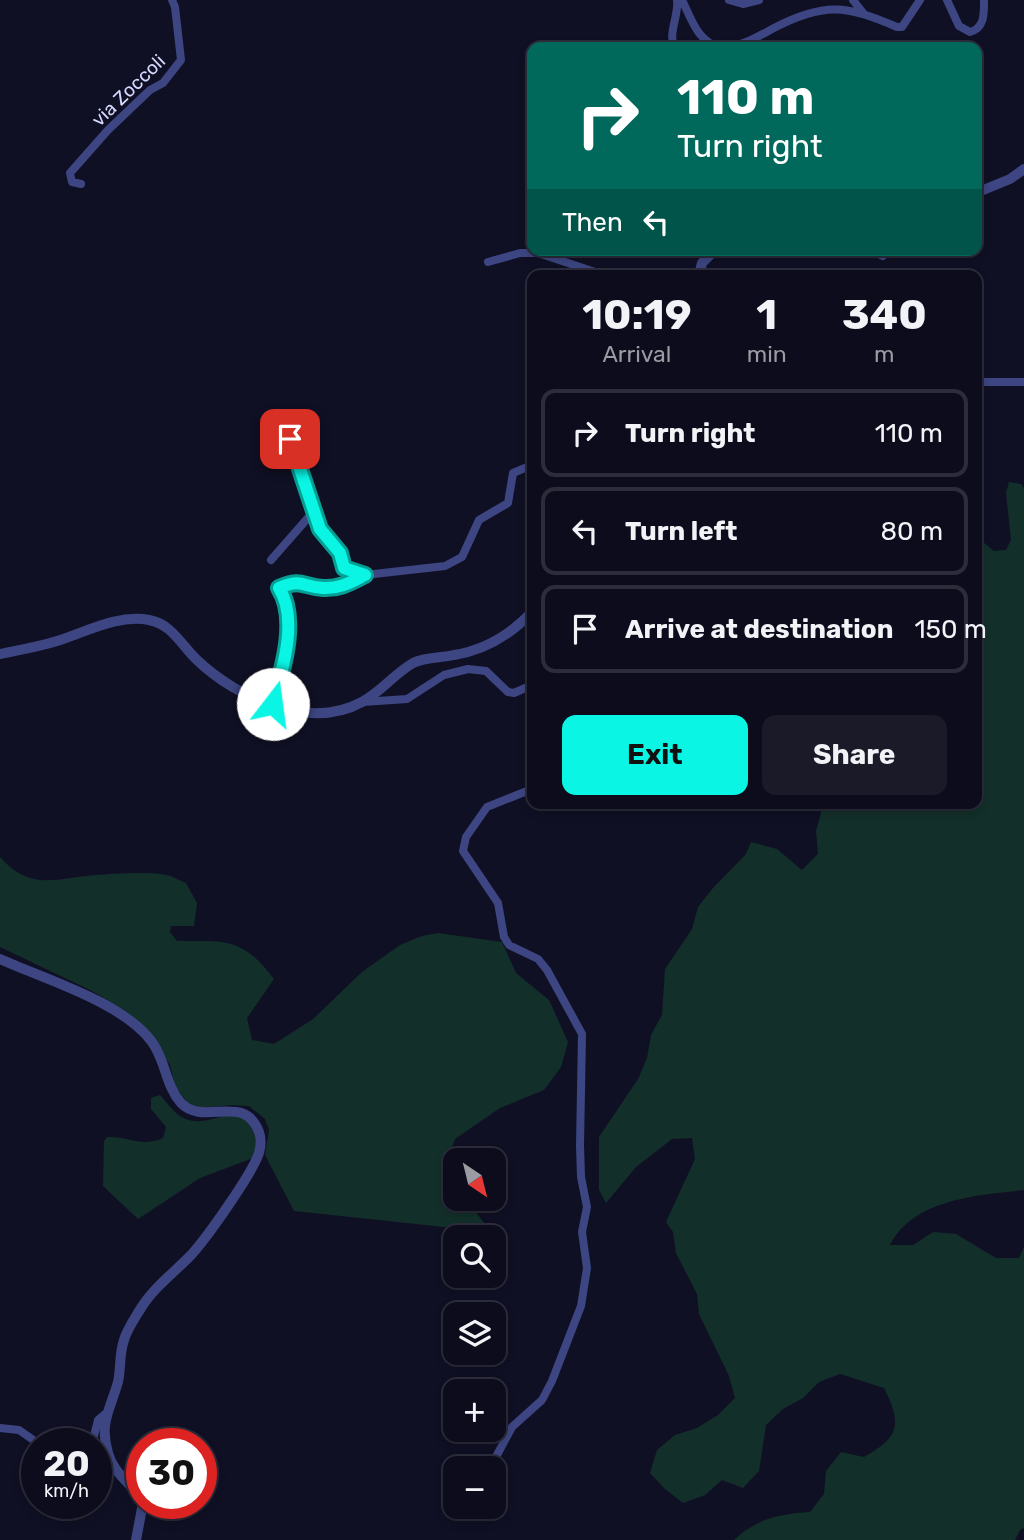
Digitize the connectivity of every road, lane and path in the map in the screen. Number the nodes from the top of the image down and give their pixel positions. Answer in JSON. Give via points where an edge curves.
{"nodes":[{"id":1,"x":172,"y":0,"type":"edge"},
{"id":2,"x":679,"y":0,"type":"edge"},
{"id":3,"x":729,"y":0,"type":"edge"},
{"id":4,"x":759,"y":0,"type":"edge"},
{"id":5,"x":853,"y":0,"type":"edge"},
{"id":6,"x":920,"y":0,"type":"edge"},
{"id":7,"x":947,"y":0,"type":"edge"},
{"id":8,"x":984,"y":0,"type":"edge"},
{"id":9,"x":863,"y":13,"type":"junction"},
{"id":10,"x":672,"y":42,"type":"edge"},
{"id":11,"x":707,"y":42,"type":"edge"},
{"id":12,"x":749,"y":42,"type":"edge"},
{"id":13,"x":1024,"y":169,"type":"edge"},
{"id":14,"x":80,"y":184,"type":"dead end"},
{"id":15,"x":982,"y":191,"type":"edge"},
{"id":16,"x":527,"y":253,"type":"edge"},
{"id":17,"x":547,"y":256,"type":"edge"},
{"id":18,"x":488,"y":262,"type":"dead end"},
{"id":19,"x":589,"y":270,"type":"edge"},
{"id":20,"x":982,"y":382,"type":"edge"},
{"id":21,"x":1024,"y":382,"type":"edge"},
{"id":22,"x":265,"y":431,"type":"dead end"},
{"id":23,"x":527,"y":467,"type":"edge"},
{"id":24,"x":314,"y":511,"type":"junction"},
{"id":25,"x":271,"y":560,"type":"dead end"},
{"id":26,"x":365,"y":575,"type":"junction"},
{"id":27,"x":527,"y":617,"type":"edge"},
{"id":28,"x":0,"y":654,"type":"edge"},
{"id":29,"x":527,"y":687,"type":"edge"},
{"id":30,"x":363,"y":702,"type":"junction"},
{"id":31,"x":273,"y":704,"type":"junction"},
{"id":32,"x":527,"y":791,"type":"edge"},
{"id":33,"x":0,"y":959,"type":"edge"},
{"id":34,"x":105,"y":1414,"type":"junction"},
{"id":35,"x":0,"y":1428,"type":"edge"},
{"id":36,"x":96,"y":1428,"type":"edge"},
{"id":37,"x":21,"y":1431,"type":"edge"},
{"id":38,"x":496,"y":1456,"type":"edge"},
{"id":39,"x":126,"y":1483,"type":"edge"},
{"id":40,"x":139,"y":1519,"type":"edge"},
{"id":41,"x":136,"y":1540,"type":"edge"}],
"edges":[{"from":1,"to":14,"type":"street","name":"via Zoccoli","via":[[181,60],[70,173],[72,182]]},
{"from":2,"to":10,"type":"street"},
{"from":2,"to":11,"type":"street"},
{"from":3,"to":4,"type":"street","via":[[743,4]]},
{"from":5,"to":9,"type":"street"},
{"from":6,"to":9,"type":"street","via":[[902,27]]},
{"from":7,"to":8,"type":"street","via":[[959,26],[970,32],[983,20]]},
{"from":9,"to":12,"type":"street","via":[[816,10]]},
{"from":13,"to":15,"type":"street"},
{"from":16,"to":18,"type":"street"},
{"from":17,"to":19,"type":"street"},
{"from":20,"to":21,"type":"street"},
{"from":22,"to":24,"type":"street","via":[[290,439]]},
{"from":23,"to":26,"type":"street","via":[[513,473],[508,503],[479,520],[462,557],[445,566]]},
{"from":24,"to":25,"type":"street"},
{"from":24,"to":26,"type":"street","via":[[344,568]]},
{"from":26,"to":31,"type":"street","via":[[344,586],[321,588],[304,582],[279,588],[289,617]]},
{"from":27,"to":30,"type":"street","via":[[482,648],[413,663]]},
{"from":28,"to":31,"type":"street","via":[[123,620],[145,619],[167,627],[214,674]]},
{"from":29,"to":30,"type":"street","via":[[508,692],[486,671],[468,669],[444,675],[407,699]]},
{"from":30,"to":31,"type":"street","via":[[309,714]]},
{"from":32,"to":38,"type":"street","via":[[487,807],[466,837],[463,851],[498,903],[509,945],[538,959],[582,1034],[580,1145],[587,1268],[581,1306],[552,1381],[542,1400],[512,1427]]},
{"from":33,"to":34,"type":"street","via":[[82,994],[132,1022],[159,1053],[170,1087],[186,1107],[206,1113],[237,1111],[259,1132],[258,1155],[229,1203],[194,1252],[150,1296],[130,1328],[119,1379]]},
{"from":34,"to":36,"type":"street"},
{"from":34,"to":39,"type":"street","via":[[108,1457]]},
{"from":35,"to":37,"type":"street"},
{"from":40,"to":41,"type":"street"}]}
